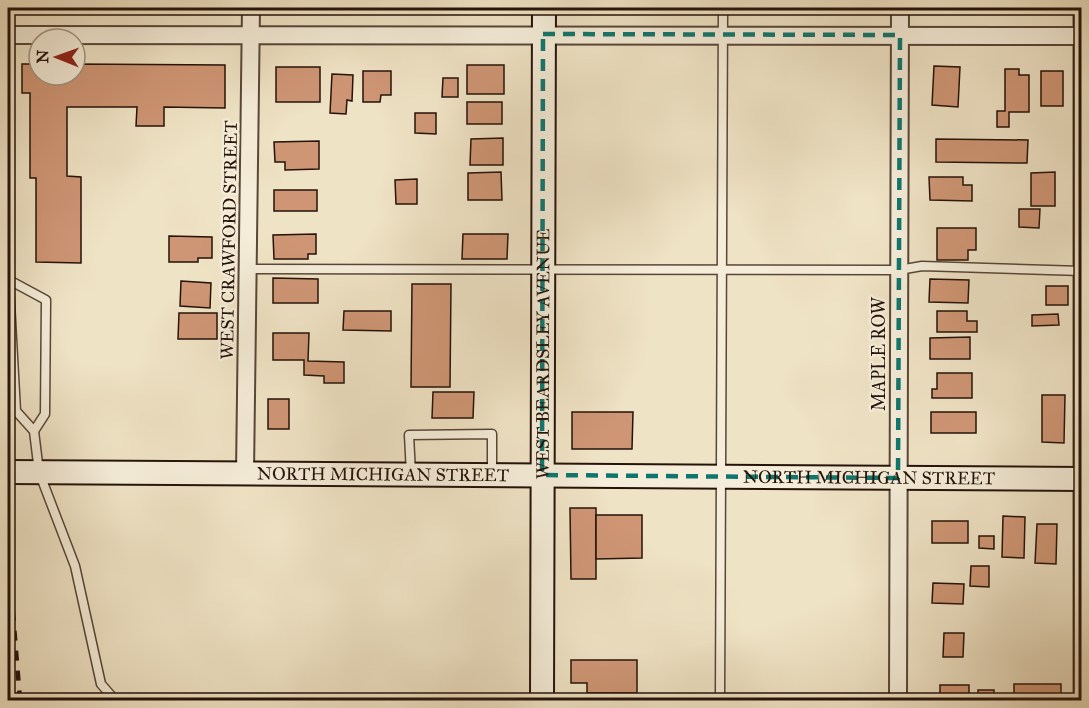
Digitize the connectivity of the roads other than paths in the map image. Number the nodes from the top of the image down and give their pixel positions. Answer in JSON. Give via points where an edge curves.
{"nodes":[{"id":1,"x":251,"y":8,"type":"edge"},
{"id":2,"x":544,"y":8,"type":"edge"},
{"id":3,"x":723,"y":8,"type":"edge"},
{"id":4,"x":900,"y":8,"type":"edge"},
{"id":5,"x":1078,"y":8,"type":"edge"},
{"id":6,"x":251,"y":33,"type":"junction"},
{"id":7,"x":543,"y":34,"type":"junction"},
{"id":8,"x":723,"y":35,"type":"junction"},
{"id":9,"x":900,"y":35,"type":"junction"},
{"id":10,"x":1080,"y":36,"type":"edge"},
{"id":11,"x":11,"y":38,"type":"edge"},
{"id":12,"x":8,"y":266,"type":"edge"},
{"id":13,"x":543,"y":268,"type":"junction"},
{"id":14,"x":248,"y":269,"type":"junction"},
{"id":15,"x":721,"y":269,"type":"junction"},
{"id":16,"x":899,"y":270,"type":"junction"},
{"id":17,"x":1079,"y":271,"type":"edge"},
{"id":18,"x":9,"y":280,"type":"edge"},
{"id":19,"x":34,"y":431,"type":"junction"},
{"id":20,"x":8,"y":472,"type":"edge"},
{"id":21,"x":39,"y":472,"type":"junction"},
{"id":22,"x":246,"y":473,"type":"junction"},
{"id":23,"x":411,"y":475,"type":"junction"},
{"id":24,"x":492,"y":475,"type":"junction"},
{"id":25,"x":542,"y":476,"type":"junction"},
{"id":26,"x":719,"y":477,"type":"junction"},
{"id":27,"x":898,"y":478,"type":"junction"},
{"id":28,"x":1079,"y":479,"type":"edge"},
{"id":29,"x":115,"y":700,"type":"edge"},
{"id":30,"x":542,"y":700,"type":"edge"},
{"id":31,"x":720,"y":700,"type":"edge"},
{"id":32,"x":898,"y":700,"type":"edge"},
{"id":33,"x":1078,"y":700,"type":"edge"}],
"edges":[{"from":1,"to":6,"type":"street","name":"WEST CRAWFORD STREET"},
{"from":2,"to":7,"type":"street","name":"WEST BEARDSLEY AVENUE"},
{"from":3,"to":8,"type":"lane"},
{"from":4,"to":9,"type":"street","name":"MAPLE ROW"},
{"from":5,"to":10,"type":"lane"},
{"from":6,"to":7,"type":"street"},
{"from":6,"to":11,"type":"street"},
{"from":6,"to":14,"type":"street","name":"WEST CRAWFORD STREET"},
{"from":7,"to":8,"type":"street"},
{"from":7,"to":13,"type":"street","name":"WEST BEARDSLEY AVENUE"},
{"from":8,"to":9,"type":"street"},
{"from":8,"to":15,"type":"lane"},
{"from":9,"to":10,"type":"street"},
{"from":9,"to":16,"type":"street","name":"MAPLE ROW"},
{"from":10,"to":17,"type":"lane"},
{"from":12,"to":18,"type":"lane"},
{"from":13,"to":14,"type":"lane"},
{"from":13,"to":15,"type":"lane"},
{"from":13,"to":25,"type":"street","name":"WEST BEARDSLEY AVENUE"},
{"from":14,"to":22,"type":"street","name":"WEST CRAWFORD STREET"},
{"from":15,"to":16,"type":"lane"},
{"from":15,"to":26,"type":"lane"},
{"from":16,"to":17,"type":"lane","via":[[922,266]]},
{"from":16,"to":27,"type":"street","name":"MAPLE ROW"},
{"from":17,"to":28,"type":"lane"},
{"from":18,"to":19,"type":"lane","via":[[16,411]]},
{"from":18,"to":19,"type":"lane","via":[[46,300],[45,414]]},
{"from":19,"to":21,"type":"lane"},
{"from":20,"to":21,"type":"street","name":"NORTH MICHIGAN STREET"},
{"from":21,"to":22,"type":"street","name":"NORTH MICHIGAN STREET"},
{"from":21,"to":29,"type":"lane","via":[[75,566],[101,684]]},
{"from":22,"to":23,"type":"street","name":"NORTH MICHIGAN STREET"},
{"from":23,"to":24,"type":"street","name":"NORTH MICHIGAN STREET"},
{"from":23,"to":24,"type":"lane","via":[[409,435],[492,435]]},
{"from":24,"to":25,"type":"street","name":"NORTH MICHIGAN STREET"},
{"from":25,"to":26,"type":"street","name":"NORTH MICHIGAN STREET"},
{"from":25,"to":30,"type":"street","name":"WEST BEARDSLEY AVENUE"},
{"from":26,"to":27,"type":"street","name":"NORTH MICHIGAN STREET"},
{"from":26,"to":31,"type":"lane"},
{"from":27,"to":28,"type":"street","name":"NORTH MICHIGAN STREET"},
{"from":27,"to":32,"type":"street","name":"MAPLE ROW"},
{"from":28,"to":33,"type":"lane"}]}
